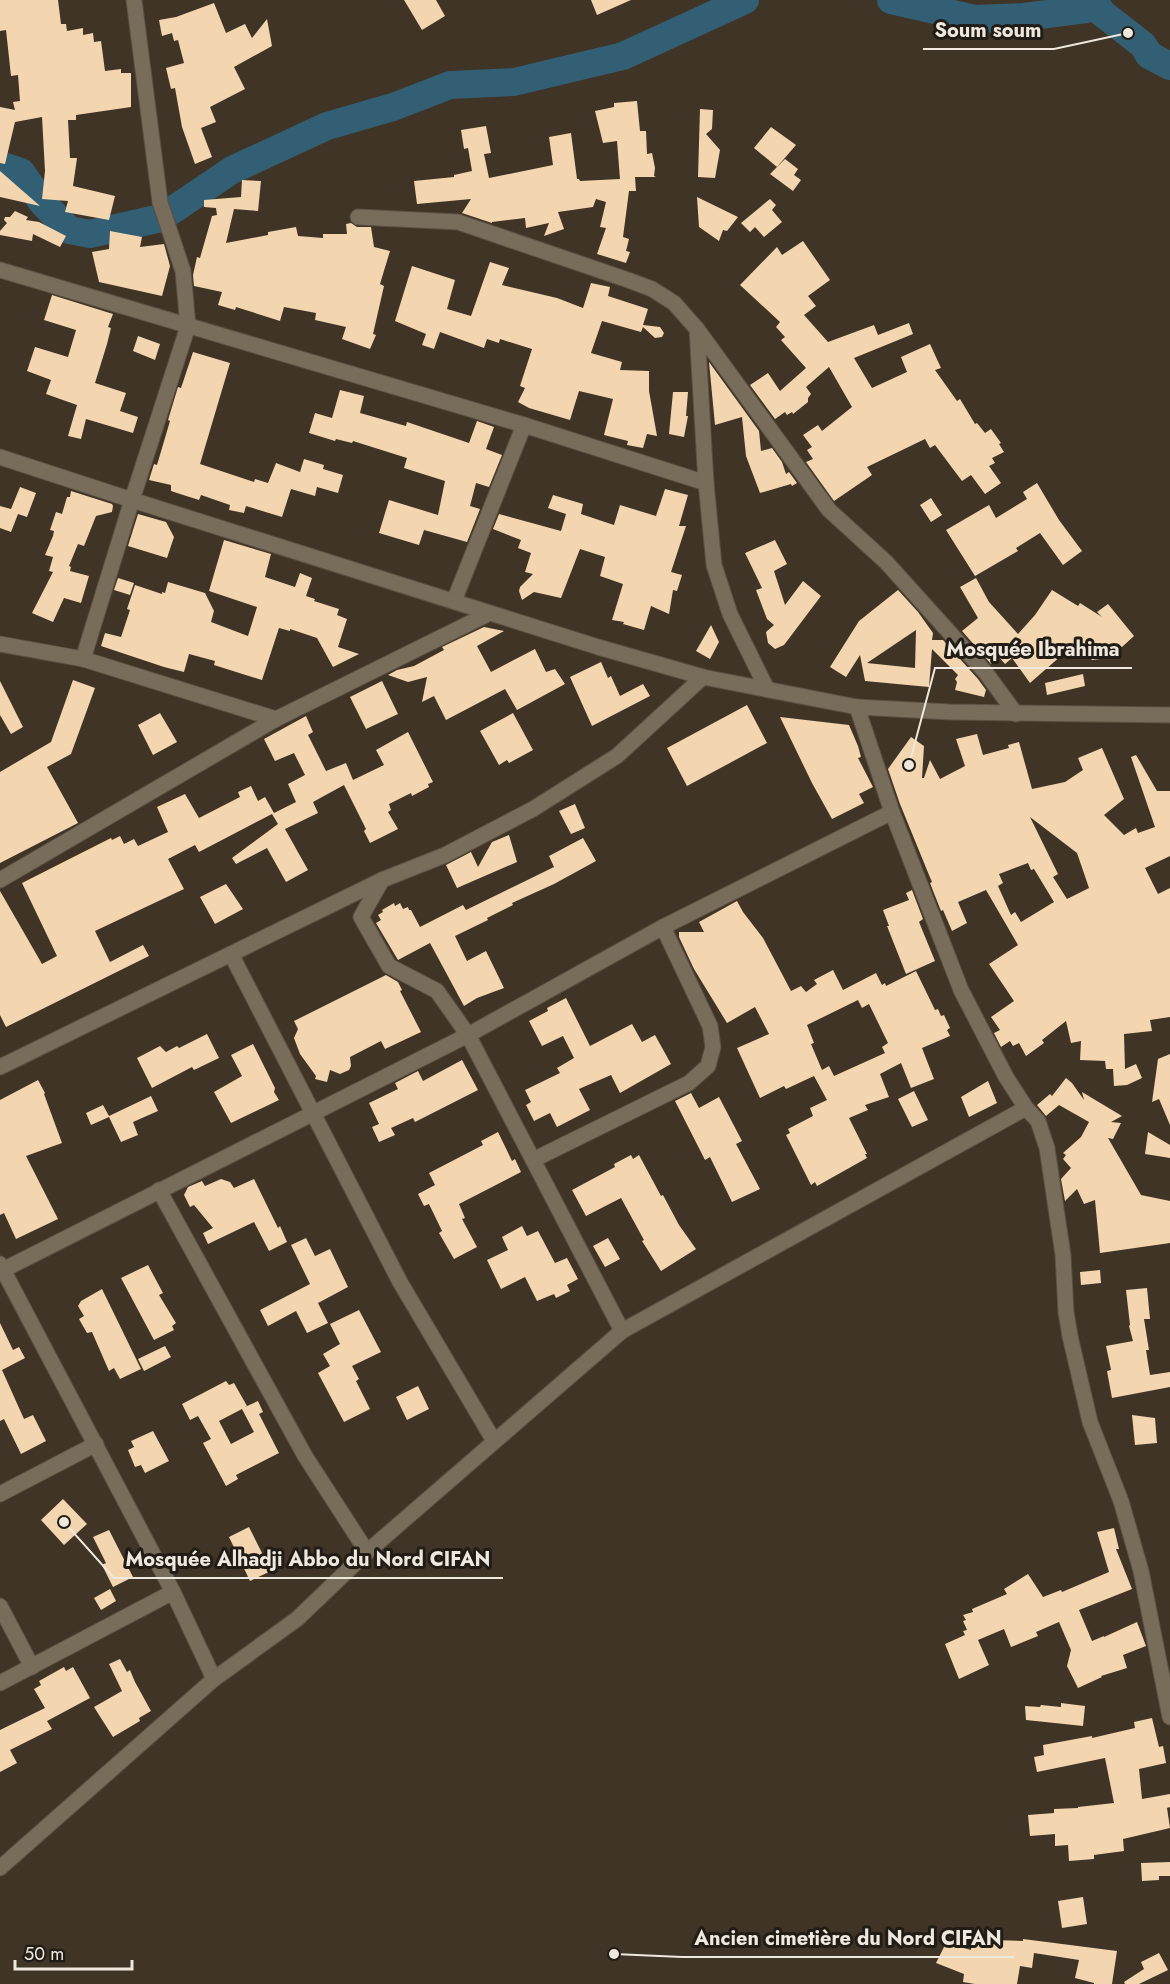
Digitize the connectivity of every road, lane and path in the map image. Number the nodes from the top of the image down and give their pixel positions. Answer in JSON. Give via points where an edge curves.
{"nodes":[{"id":1,"x":134,"y":0,"type":"edge"},
{"id":2,"x":358,"y":217,"type":"dead end"},
{"id":3,"x":0,"y":270,"type":"edge"},
{"id":4,"x":188,"y":326,"type":"junction"},
{"id":5,"x":697,"y":329,"type":"junction"},
{"id":6,"x":524,"y":424,"type":"junction"},
{"id":7,"x":0,"y":457,"type":"edge"},
{"id":8,"x":706,"y":483,"type":"junction"},
{"id":9,"x":132,"y":500,"type":"junction"},
{"id":10,"x":454,"y":601,"type":"junction"},
{"id":11,"x":490,"y":613,"type":"junction"},
{"id":12,"x":0,"y":644,"type":"edge"},
{"id":13,"x":83,"y":659,"type":"junction"},
{"id":14,"x":703,"y":677,"type":"junction"},
{"id":15,"x":767,"y":689,"type":"junction"},
{"id":16,"x":857,"y":707,"type":"junction"},
{"id":17,"x":1016,"y":714,"type":"junction"},
{"id":18,"x":1170,"y":715,"type":"edge"},
{"id":19,"x":276,"y":719,"type":"junction"},
{"id":20,"x":892,"y":812,"type":"junction"},
{"id":21,"x":0,"y":880,"type":"edge"},
{"id":22,"x":382,"y":880,"type":"junction"},
{"id":23,"x":663,"y":927,"type":"junction"},
{"id":24,"x":231,"y":954,"type":"junction"},
{"id":25,"x":468,"y":1035,"type":"junction"},
{"id":26,"x":0,"y":1067,"type":"edge"},
{"id":27,"x":1026,"y":1108,"type":"junction"},
{"id":28,"x":312,"y":1113,"type":"junction"},
{"id":29,"x":533,"y":1160,"type":"junction"},
{"id":30,"x":159,"y":1190,"type":"junction"},
{"id":31,"x":2,"y":1267,"type":"edge"},
{"id":32,"x":622,"y":1331,"type":"junction"},
{"id":33,"x":494,"y":1441,"type":"junction"},
{"id":34,"x":96,"y":1444,"type":"junction"},
{"id":35,"x":0,"y":1494,"type":"edge"},
{"id":36,"x":367,"y":1552,"type":"junction"},
{"id":37,"x":173,"y":1592,"type":"junction"},
{"id":38,"x":0,"y":1606,"type":"edge"},
{"id":39,"x":32,"y":1667,"type":"junction"},
{"id":40,"x":214,"y":1679,"type":"junction"},
{"id":41,"x":0,"y":1683,"type":"edge"},
{"id":42,"x":1170,"y":1717,"type":"edge"},
{"id":43,"x":0,"y":1868,"type":"edge"}],
"edges":[{"from":1,"to":4,"type":"street","via":[[160,202],[183,271]]},
{"from":2,"to":5,"type":"street","via":[[458,222],[652,289],[674,303]]},
{"from":3,"to":4,"type":"street"},
{"from":4,"to":6,"type":"street"},
{"from":4,"to":9,"type":"street"},
{"from":5,"to":8,"type":"street"},
{"from":5,"to":17,"type":"street","via":[[829,510],[886,562],[986,673]]},
{"from":6,"to":8,"type":"street"},
{"from":6,"to":10,"type":"street"},
{"from":7,"to":9,"type":"street"},
{"from":8,"to":15,"type":"street","via":[[714,565],[730,614]]},
{"from":9,"to":10,"type":"street"},
{"from":9,"to":13,"type":"street"},
{"from":10,"to":11,"type":"street"},
{"from":11,"to":14,"type":"street"},
{"from":11,"to":19,"type":"street"},
{"from":12,"to":13,"type":"street"},
{"from":13,"to":19,"type":"street"},
{"from":14,"to":15,"type":"street"},
{"from":14,"to":22,"type":"street","via":[[617,756],[534,809],[445,855]]},
{"from":15,"to":16,"type":"street"},
{"from":16,"to":17,"type":"street"},
{"from":16,"to":20,"type":"street"},
{"from":17,"to":18,"type":"street"},
{"from":19,"to":21,"type":"street"},
{"from":20,"to":23,"type":"street"},
{"from":20,"to":27,"type":"street","via":[[961,990]]},
{"from":22,"to":24,"type":"street"},
{"from":22,"to":25,"type":"street","via":[[361,917],[389,966],[437,991]]},
{"from":23,"to":25,"type":"street"},
{"from":23,"to":29,"type":"street","via":[[710,1026],[713,1047],[708,1066],[689,1083]]},
{"from":24,"to":26,"type":"street"},
{"from":24,"to":28,"type":"street"},
{"from":25,"to":28,"type":"street"},
{"from":25,"to":29,"type":"street"},
{"from":27,"to":32,"type":"street"},
{"from":27,"to":42,"type":"street","via":[[1038,1121],[1047,1148],[1070,1336],[1090,1422],[1121,1501],[1141,1571]]},
{"from":28,"to":30,"type":"street"},
{"from":28,"to":33,"type":"street","via":[[400,1282]]},
{"from":29,"to":32,"type":"street"},
{"from":30,"to":31,"type":"street"},
{"from":30,"to":36,"type":"street","via":[[305,1456]]},
{"from":31,"to":34,"type":"street"},
{"from":32,"to":33,"type":"street"},
{"from":33,"to":36,"type":"street"},
{"from":34,"to":35,"type":"street"},
{"from":34,"to":37,"type":"street"},
{"from":36,"to":40,"type":"street","via":[[297,1619]]},
{"from":37,"to":39,"type":"street"},
{"from":37,"to":40,"type":"street"},
{"from":38,"to":39,"type":"street"},
{"from":39,"to":41,"type":"street"},
{"from":40,"to":43,"type":"street"}]}
